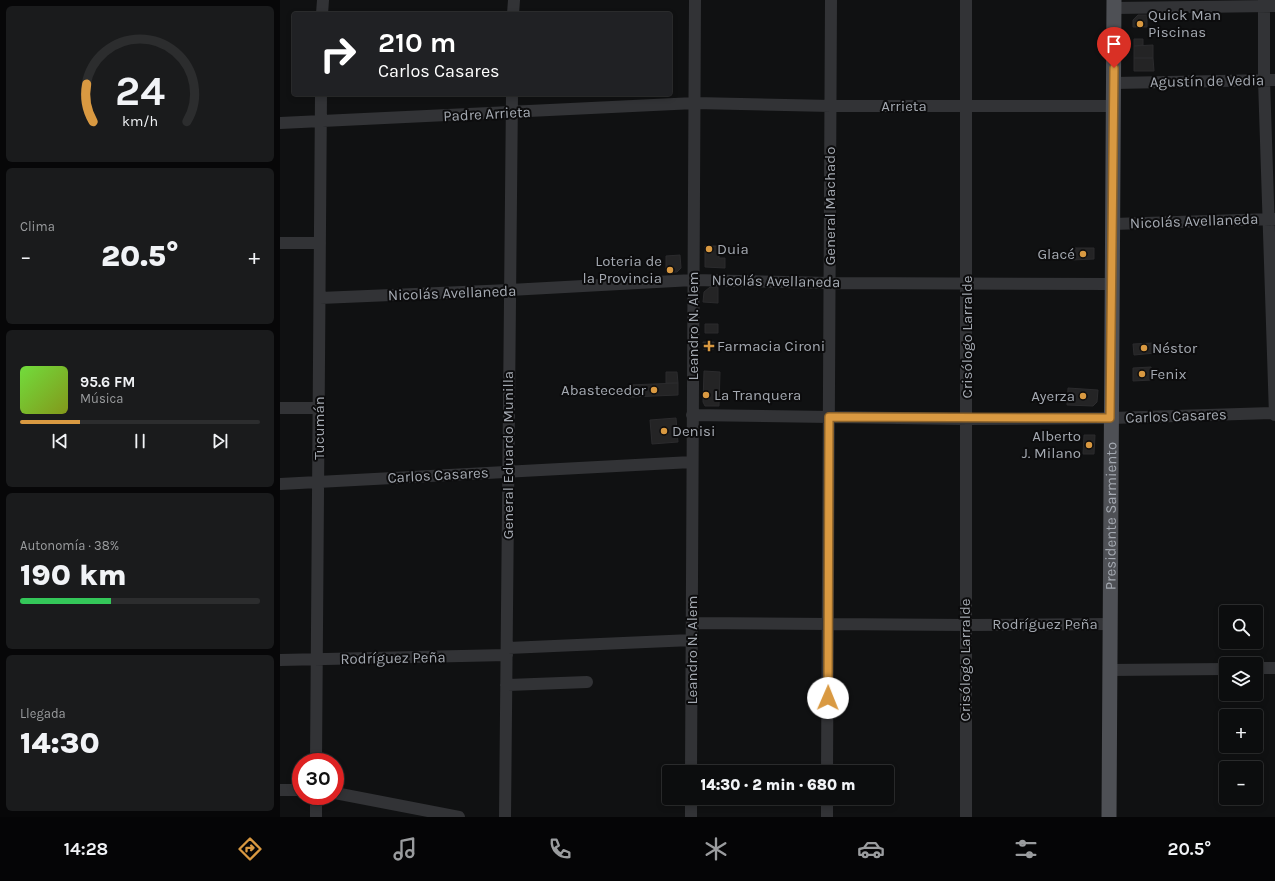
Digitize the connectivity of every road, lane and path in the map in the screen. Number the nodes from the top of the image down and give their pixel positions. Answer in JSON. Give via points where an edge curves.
{"nodes":[{"id":1,"x":323,"y":0,"type":"edge"},
{"id":2,"x":514,"y":0,"type":"edge"},
{"id":3,"x":696,"y":0,"type":"edge"},
{"id":4,"x":831,"y":0,"type":"edge"},
{"id":5,"x":966,"y":0,"type":"edge"},
{"id":6,"x":1114,"y":4,"type":"edge"},
{"id":7,"x":1268,"y":4,"type":"edge"},
{"id":8,"x":322,"y":12,"type":"edge"},
{"id":9,"x":513,"y":12,"type":"edge"},
{"id":10,"x":1269,"y":80,"type":"edge"},
{"id":11,"x":1114,"y":83,"type":"junction"},
{"id":12,"x":321,"y":96,"type":"edge"},
{"id":13,"x":512,"y":96,"type":"edge"},
{"id":14,"x":695,"y":103,"type":"junction"},
{"id":15,"x":831,"y":106,"type":"junction"},
{"id":16,"x":966,"y":106,"type":"junction"},
{"id":17,"x":1114,"y":106,"type":"junction"},
{"id":18,"x":511,"y":113,"type":"junction"},
{"id":19,"x":321,"y":122,"type":"junction"},
{"id":20,"x":280,"y":124,"type":"edge"},
{"id":21,"x":1272,"y":219,"type":"edge"},
{"id":22,"x":1113,"y":224,"type":"junction"},
{"id":23,"x":280,"y":243,"type":"edge"},
{"id":24,"x":320,"y":243,"type":"junction"},
{"id":25,"x":693,"y":280,"type":"junction"},
{"id":26,"x":830,"y":283,"type":"junction"},
{"id":27,"x":967,"y":284,"type":"junction"},
{"id":28,"x":1112,"y":284,"type":"junction"},
{"id":29,"x":510,"y":290,"type":"junction"},
{"id":30,"x":320,"y":298,"type":"junction"},
{"id":31,"x":280,"y":408,"type":"edge"},
{"id":32,"x":319,"y":408,"type":"junction"},
{"id":33,"x":1275,"y":414,"type":"edge"},
{"id":34,"x":692,"y":415,"type":"junction"},
{"id":35,"x":829,"y":417,"type":"junction"},
{"id":36,"x":1110,"y":418,"type":"junction"},
{"id":37,"x":967,"y":419,"type":"junction"},
{"id":38,"x":692,"y":462,"type":"junction"},
{"id":39,"x":508,"y":471,"type":"junction"},
{"id":40,"x":318,"y":481,"type":"junction"},
{"id":41,"x":280,"y":484,"type":"edge"},
{"id":42,"x":692,"y":623,"type":"junction"},
{"id":43,"x":1109,"y":624,"type":"junction"},
{"id":44,"x":830,"y":625,"type":"junction"},
{"id":45,"x":965,"y":625,"type":"junction"},
{"id":46,"x":692,"y":640,"type":"junction"},
{"id":47,"x":507,"y":652,"type":"junction"},
{"id":48,"x":280,"y":660,"type":"edge"},
{"id":49,"x":316,"y":660,"type":"junction"},
{"id":50,"x":1263,"y":668,"type":"edge"},
{"id":51,"x":1275,"y":668,"type":"edge"},
{"id":52,"x":1219,"y":669,"type":"edge"},
{"id":53,"x":1109,"y":670,"type":"junction"},
{"id":54,"x":587,"y":682,"type":"dead end"},
{"id":55,"x":506,"y":685,"type":"junction"},
{"id":56,"x":316,"y":753,"type":"edge"},
{"id":57,"x":691,"y":765,"type":"edge"},
{"id":58,"x":827,"y":765,"type":"edge"},
{"id":59,"x":280,"y":790,"type":"edge"},
{"id":60,"x":292,"y":790,"type":"edge"},
{"id":61,"x":344,"y":795,"type":"edge"},
{"id":62,"x":316,"y":805,"type":"edge"},
{"id":63,"x":691,"y":805,"type":"edge"},
{"id":64,"x":827,"y":805,"type":"edge"},
{"id":65,"x":316,"y":817,"type":"edge"},
{"id":66,"x":459,"y":817,"type":"edge"},
{"id":67,"x":505,"y":817,"type":"edge"},
{"id":68,"x":691,"y":817,"type":"edge"},
{"id":69,"x":827,"y":817,"type":"edge"},
{"id":70,"x":966,"y":817,"type":"edge"},
{"id":71,"x":1109,"y":817,"type":"edge"}],
"edges":[{"from":1,"to":8,"type":"street"},
{"from":2,"to":9,"type":"street"},
{"from":3,"to":14,"type":"street","name":"Leandro N. Alem"},
{"from":4,"to":15,"type":"street","name":"General Machado"},
{"from":5,"to":16,"type":"street","name":"Crisólogo Larralde"},
{"from":6,"to":7,"type":"street"},
{"from":6,"to":11,"type":"main road","name":"Presidente Sarmiento"},
{"from":7,"to":10,"type":"street"},
{"from":10,"to":11,"type":"street","name":"Agustín de Vedia"},
{"from":10,"to":21,"type":"street"},
{"from":11,"to":17,"type":"main road","name":"Presidente Sarmiento"},
{"from":12,"to":19,"type":"street","name":"Tucumán"},
{"from":13,"to":18,"type":"street","name":"General Eduardo Munilla"},
{"from":14,"to":15,"type":"street","name":"Arrieta"},
{"from":14,"to":18,"type":"street","name":"Padre Arrieta"},
{"from":14,"to":25,"type":"street","name":"Leandro N. Alem"},
{"from":15,"to":16,"type":"street","name":"Arrieta"},
{"from":15,"to":26,"type":"street","name":"General Machado"},
{"from":16,"to":17,"type":"street","name":"Arrieta"},
{"from":16,"to":27,"type":"street","name":"Crisólogo Larralde"},
{"from":17,"to":22,"type":"main road","name":"Presidente Sarmiento"},
{"from":18,"to":19,"type":"street","name":"Padre Arrieta"},
{"from":18,"to":29,"type":"street","name":"General Eduardo Munilla"},
{"from":19,"to":20,"type":"street","name":"Padre Arrieta"},
{"from":19,"to":24,"type":"street","name":"Tucumán"},
{"from":21,"to":22,"type":"street","name":"Nicolás Avellaneda"},
{"from":21,"to":33,"type":"street"},
{"from":22,"to":28,"type":"main road","name":"Presidente Sarmiento"},
{"from":23,"to":24,"type":"street"},
{"from":24,"to":30,"type":"street","name":"Tucumán"},
{"from":25,"to":26,"type":"street","name":"Nicolás Avellaneda"},
{"from":25,"to":29,"type":"street","name":"Nicolás Avellaneda"},
{"from":25,"to":34,"type":"street","name":"Leandro N. Alem"},
{"from":26,"to":27,"type":"street","name":"Nicolás Avellaneda"},
{"from":26,"to":35,"type":"street","name":"General Machado"},
{"from":27,"to":28,"type":"street","name":"Nicolás Avellaneda"},
{"from":27,"to":37,"type":"street","name":"Crisólogo Larralde"},
{"from":28,"to":36,"type":"main road","name":"Presidente Sarmiento"},
{"from":29,"to":30,"type":"street","name":"Nicolás Avellaneda"},
{"from":29,"to":39,"type":"street","name":"General Eduardo Munilla"},
{"from":30,"to":32,"type":"street","name":"Tucumán"},
{"from":31,"to":32,"type":"street"},
{"from":32,"to":40,"type":"street","name":"Tucumán"},
{"from":33,"to":36,"type":"street","name":"Carlos Casares"},
{"from":34,"to":35,"type":"street","name":"Carlos Casares"},
{"from":34,"to":38,"type":"street","name":"Leandro N. Alem"},
{"from":35,"to":37,"type":"street","name":"Carlos Casares"},
{"from":35,"to":44,"type":"street","name":"General Machado"},
{"from":36,"to":37,"type":"street","name":"Carlos Casares"},
{"from":36,"to":43,"type":"main road","name":"Presidente Sarmiento"},
{"from":37,"to":45,"type":"street","name":"Crisólogo Larralde"},
{"from":38,"to":39,"type":"street","name":"Carlos Casares"},
{"from":38,"to":42,"type":"street","name":"Leandro N. Alem"},
{"from":39,"to":40,"type":"street","name":"Carlos Casares"},
{"from":39,"to":47,"type":"street","name":"General Eduardo Munilla"},
{"from":40,"to":41,"type":"street","name":"Carlos Casares"},
{"from":40,"to":49,"type":"street","name":"Tucumán"},
{"from":42,"to":44,"type":"street","name":"Rodríguez Peña"},
{"from":42,"to":46,"type":"street","name":"Leandro N. Alem"},
{"from":43,"to":45,"type":"street","name":"Rodríguez Peña"},
{"from":43,"to":53,"type":"main road","name":"Presidente Sarmiento"},
{"from":44,"to":45,"type":"street","name":"Rodríguez Peña"},
{"from":44,"to":58,"type":"street","name":"General Machado"},
{"from":45,"to":70,"type":"street","name":"Crisólogo Larralde"},
{"from":46,"to":47,"type":"street","name":"Rodríguez Peña"},
{"from":46,"to":57,"type":"street","name":"Leandro N. Alem"},
{"from":47,"to":49,"type":"street","name":"Rodríguez Peña"},
{"from":47,"to":55,"type":"street","name":"General Eduardo Munilla"},
{"from":48,"to":49,"type":"street","name":"Rodríguez Peña"},
{"from":49,"to":56,"type":"street","name":"Tucumán"},
{"from":50,"to":51,"type":"street"},
{"from":52,"to":53,"type":"street"},
{"from":53,"to":71,"type":"main road","name":"Presidente Sarmiento"},
{"from":54,"to":55,"type":"street"},
{"from":55,"to":67,"type":"street","name":"General Eduardo Munilla"},
{"from":59,"to":60,"type":"street"},
{"from":61,"to":66,"type":"street"},
{"from":62,"to":65,"type":"street"},
{"from":63,"to":68,"type":"street"},
{"from":64,"to":69,"type":"street"}]}
